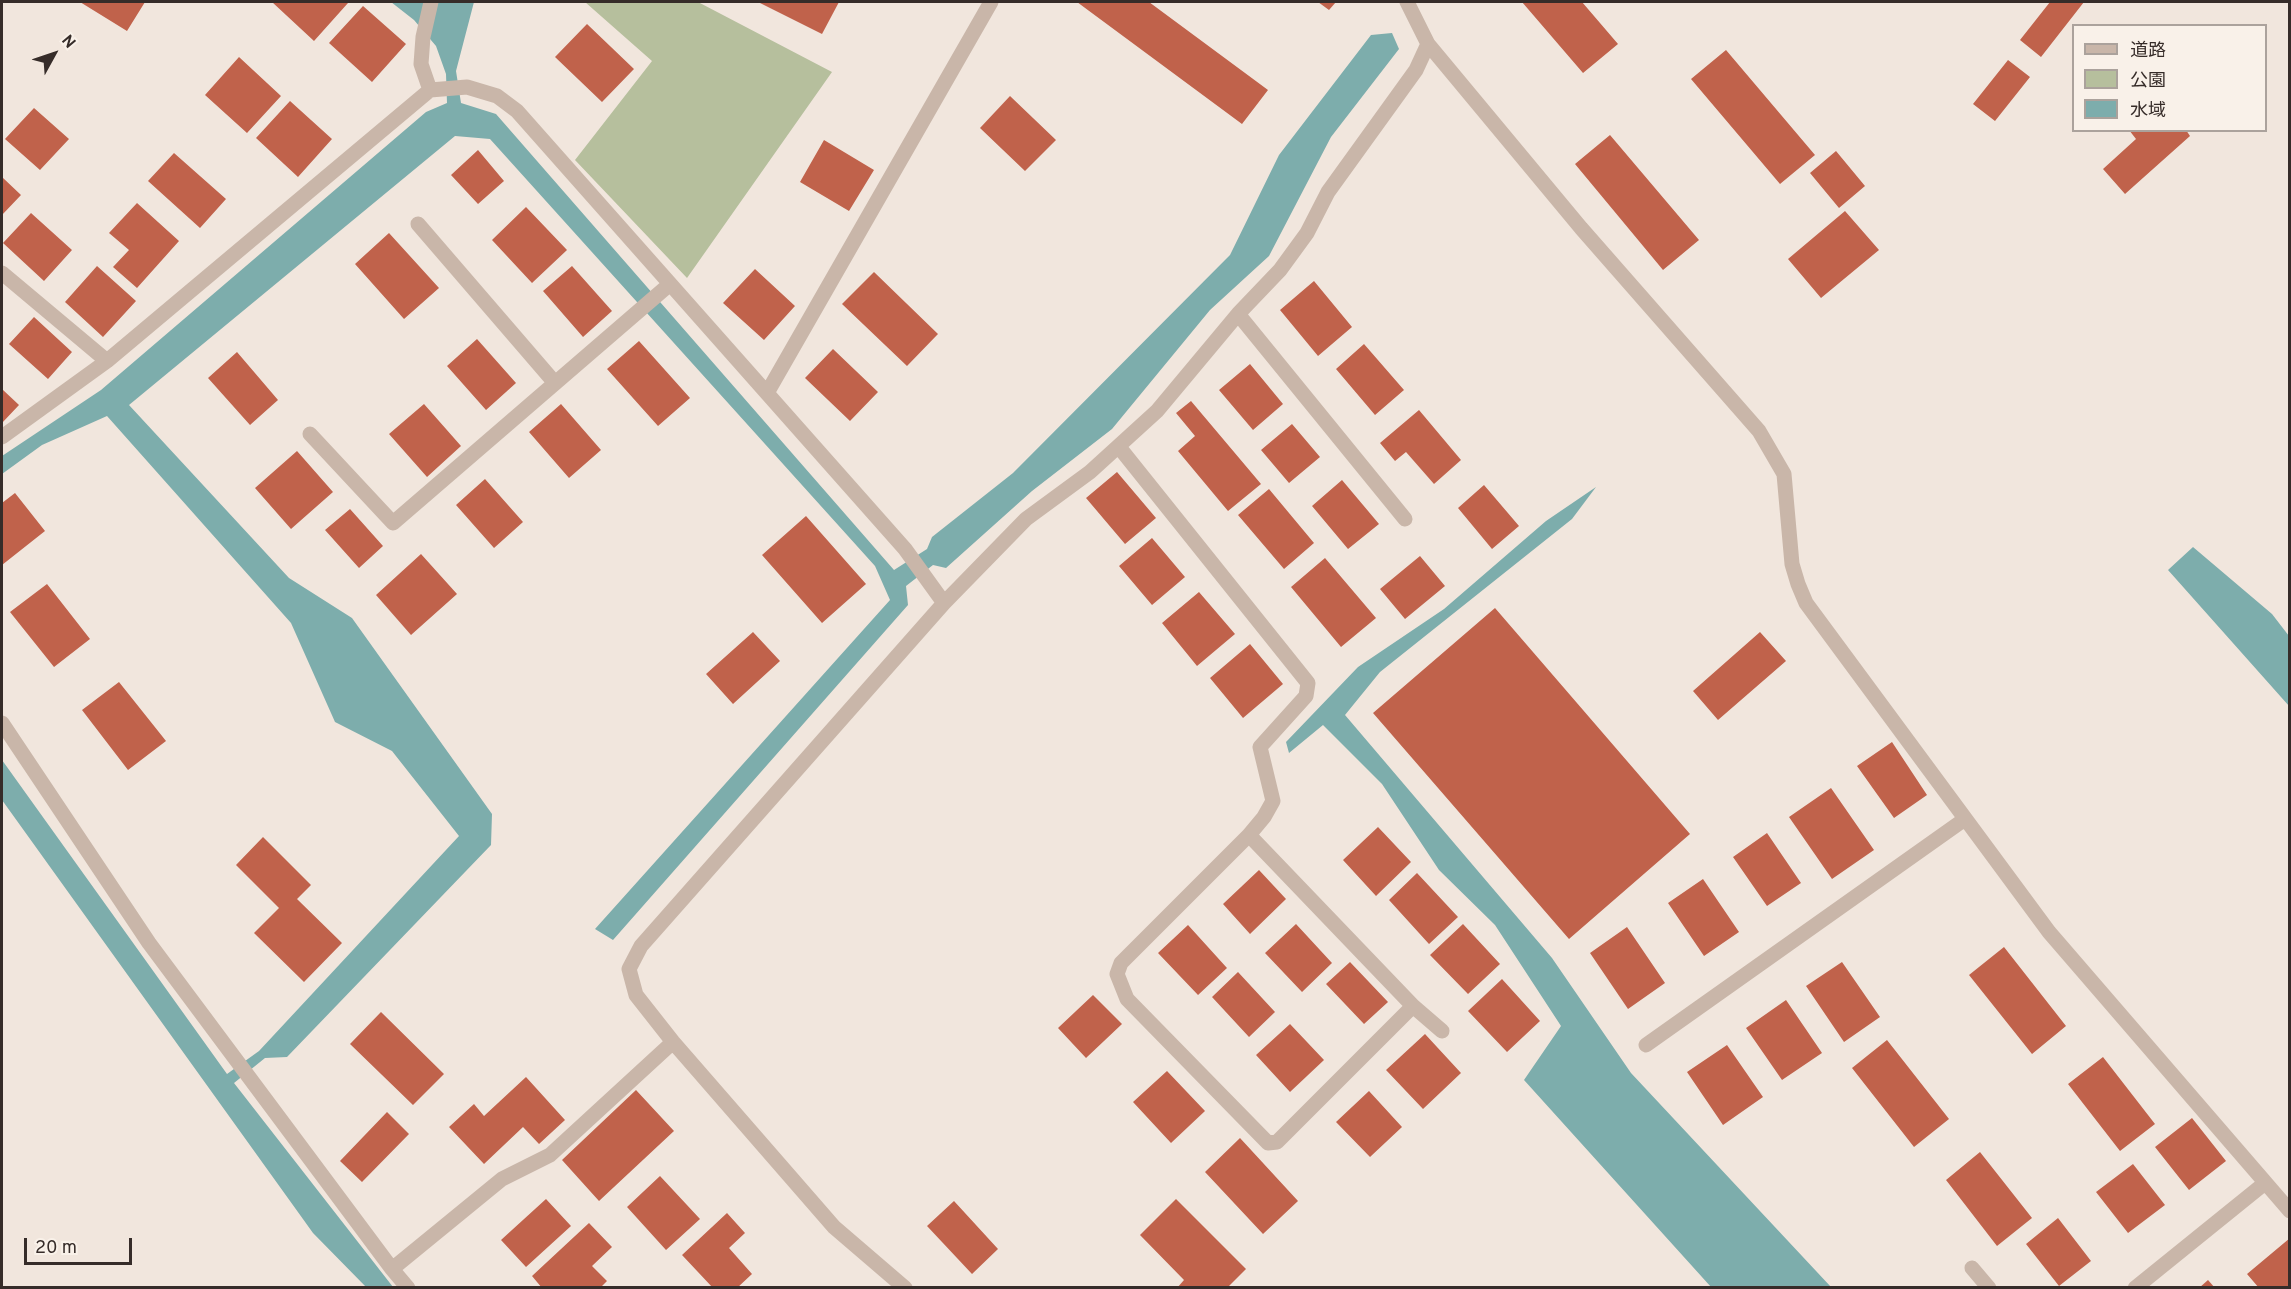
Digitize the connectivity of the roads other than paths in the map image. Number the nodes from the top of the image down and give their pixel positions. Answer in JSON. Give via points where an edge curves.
{"nodes":[{"id":1,"x":431,"y":2,"type":"edge"},
{"id":2,"x":991,"y":2,"type":"edge"},
{"id":3,"x":1407,"y":2,"type":"edge"},
{"id":4,"x":1428,"y":45,"type":"junction"},
{"id":5,"x":430,"y":90,"type":"junction"},
{"id":6,"x":417,"y":224,"type":"dead end"},
{"id":7,"x":2,"y":273,"type":"edge"},
{"id":8,"x":670,"y":284,"type":"junction"},
{"id":9,"x":1238,"y":314,"type":"junction"},
{"id":10,"x":107,"y":361,"type":"junction"},
{"id":11,"x":555,"y":383,"type":"junction"},
{"id":12,"x":767,"y":393,"type":"junction"},
{"id":13,"x":310,"y":434,"type":"dead end"},
{"id":14,"x":2,"y":437,"type":"edge"},
{"id":15,"x":1119,"y":447,"type":"junction"},
{"id":16,"x":1405,"y":519,"type":"dead end"},
{"id":17,"x":944,"y":603,"type":"junction"},
{"id":18,"x":2,"y":723,"type":"edge"},
{"id":19,"x":1965,"y":819,"type":"junction"},
{"id":20,"x":1249,"y":835,"type":"junction"},
{"id":21,"x":1413,"y":1006,"type":"junction"},
{"id":22,"x":1442,"y":1031,"type":"dead end"},
{"id":23,"x":673,"y":1042,"type":"junction"},
{"id":24,"x":1646,"y":1045,"type":"dead end"},
{"id":25,"x":2265,"y":1183,"type":"junction"},
{"id":26,"x":2289,"y":1211,"type":"edge"},
{"id":27,"x":1972,"y":1268,"type":"dead end"},
{"id":28,"x":392,"y":1269,"type":"junction"},
{"id":29,"x":408,"y":1287,"type":"edge"},
{"id":30,"x":904,"y":1287,"type":"edge"},
{"id":31,"x":1989,"y":1287,"type":"edge"},
{"id":32,"x":2134,"y":1287,"type":"edge"}],
"edges":[{"from":1,"to":5,"type":"street","via":[[421,63]]},
{"from":2,"to":12,"type":"street"},
{"from":3,"to":4,"type":"street"},
{"from":4,"to":9,"type":"street","via":[[1416,70],[1328,192],[1307,233],[1280,270]]},
{"from":4,"to":19,"type":"street","via":[[1759,431],[1784,474],[1792,564],[1806,603]]},
{"from":5,"to":8,"type":"street","via":[[467,87],[498,96],[517,111]]},
{"from":5,"to":10,"type":"street"},
{"from":6,"to":11,"type":"street"},
{"from":7,"to":10,"type":"street"},
{"from":8,"to":11,"type":"street"},
{"from":8,"to":12,"type":"street"},
{"from":9,"to":15,"type":"street","via":[[1157,411]]},
{"from":9,"to":16,"type":"street"},
{"from":10,"to":14,"type":"street"},
{"from":11,"to":13,"type":"street","via":[[393,523]]},
{"from":12,"to":17,"type":"street","via":[[905,549]]},
{"from":15,"to":17,"type":"street","via":[[1026,519]]},
{"from":15,"to":20,"type":"street","via":[[1308,683],[1306,696],[1260,747],[1273,801]]},
{"from":17,"to":23,"type":"street","via":[[641,946],[629,969],[636,995]]},
{"from":18,"to":28,"type":"street","via":[[148,943]]},
{"from":19,"to":24,"type":"street"},
{"from":19,"to":25,"type":"street","via":[[2049,932]]},
{"from":20,"to":21,"type":"street"},
{"from":20,"to":21,"type":"street","via":[[1121,963],[1117,974],[1127,999],[1268,1143],[1276,1142]]},
{"from":21,"to":22,"type":"street"},
{"from":23,"to":28,"type":"street","via":[[550,1155],[502,1179]]},
{"from":23,"to":30,"type":"street","via":[[834,1227]]},
{"from":25,"to":26,"type":"street"},
{"from":25,"to":32,"type":"street"},
{"from":27,"to":31,"type":"street"},
{"from":28,"to":29,"type":"street"}]}
